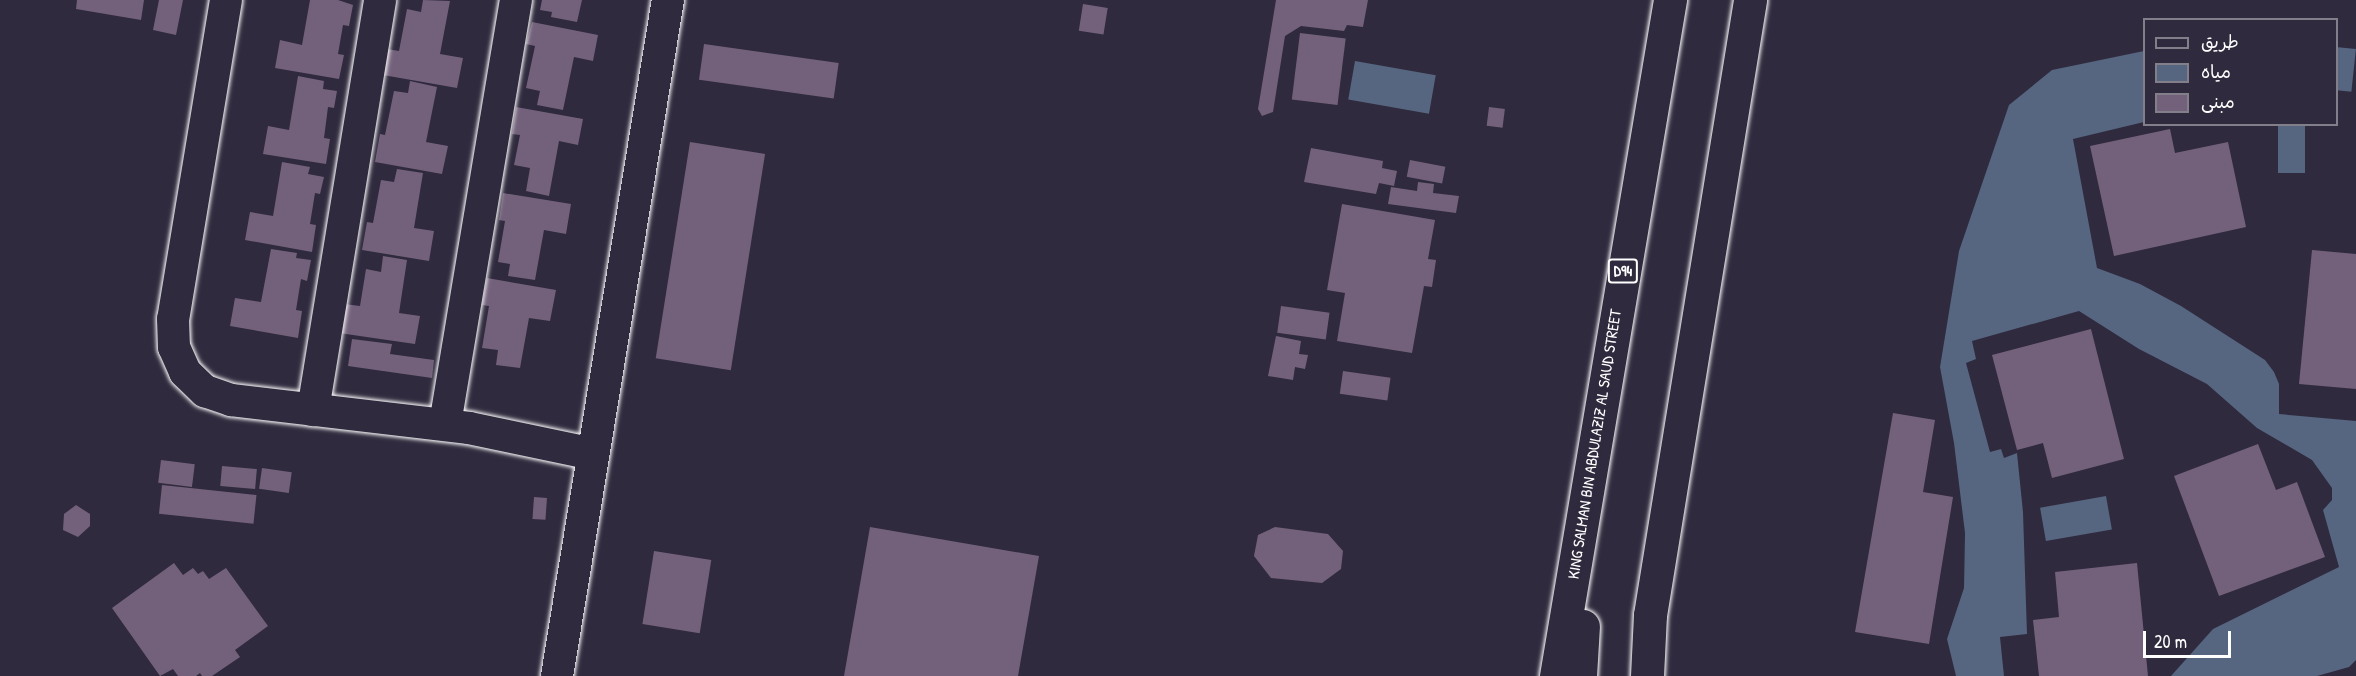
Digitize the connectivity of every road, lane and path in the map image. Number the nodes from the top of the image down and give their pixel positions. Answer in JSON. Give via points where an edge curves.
{"nodes":[{"id":1,"x":226,"y":0,"type":"edge"},
{"id":2,"x":380,"y":0,"type":"edge"},
{"id":3,"x":516,"y":0,"type":"edge"},
{"id":4,"x":668,"y":0,"type":"edge"},
{"id":5,"x":1670,"y":0,"type":"edge"},
{"id":6,"x":1750,"y":0,"type":"edge"},
{"id":7,"x":313,"y":410,"type":"junction"},
{"id":8,"x":457,"y":426,"type":"junction"},
{"id":9,"x":595,"y":442,"type":"junction"},
{"id":10,"x":1589,"y":471,"type":"junction"},
{"id":11,"x":557,"y":676,"type":"edge"},
{"id":12,"x":1545,"y":676,"type":"edge"},
{"id":13,"x":1556,"y":676,"type":"edge"},
{"id":14,"x":1580,"y":676,"type":"edge"},
{"id":15,"x":1647,"y":676,"type":"edge"}],
"edges":[{"from":1,"to":7,"type":"street","via":[[173,319],[174,347],[185,372],[205,391],[231,400]]},
{"from":2,"to":7,"type":"street"},
{"from":3,"to":8,"type":"street"},
{"from":4,"to":9,"type":"street"},
{"from":5,"to":10,"type":"main road","name":"KING SALMAN BIN ABDULAZIZ AL SAUD STREET","number":"D94"},
{"from":6,"to":15,"type":"main road","via":[[1650,615]]},
{"from":7,"to":8,"type":"street"},
{"from":8,"to":9,"type":"street","via":[[512,425]]},
{"from":9,"to":11,"type":"street"},
{"from":10,"to":12,"type":"main road"},
{"from":10,"to":13,"type":"main road","name":"KING SALMAN BIN ABDULAZIZ AL SAUD STREET","number":"D94"},
{"from":10,"to":14,"type":"main road"}]}
